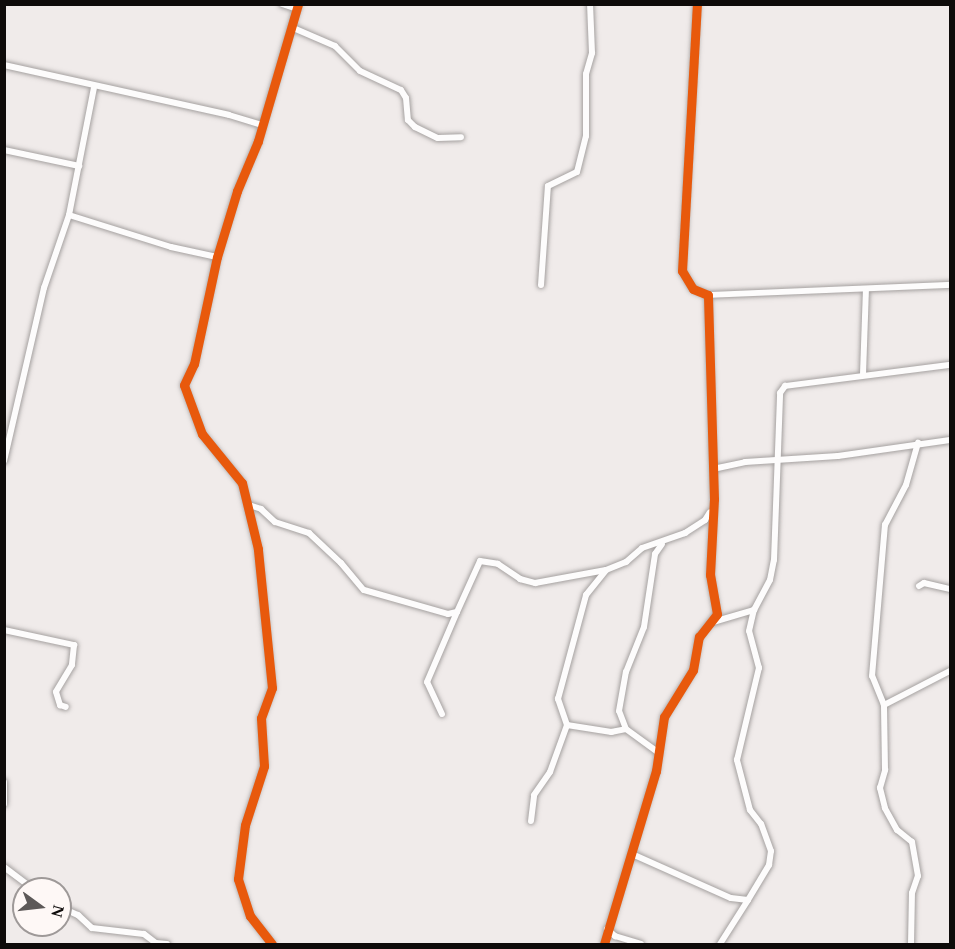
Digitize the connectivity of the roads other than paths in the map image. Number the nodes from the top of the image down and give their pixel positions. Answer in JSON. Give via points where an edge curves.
{"nodes":[{"id":1,"x":282,"y":4,"type":"edge"},
{"id":2,"x":590,"y":4,"type":"edge"},
{"id":3,"x":697,"y":4,"type":"edge"},
{"id":4,"x":298,"y":7,"type":"edge"},
{"id":5,"x":291,"y":27,"type":"junction"},
{"id":6,"x":4,"y":65,"type":"edge"},
{"id":7,"x":94,"y":88,"type":"junction"},
{"id":8,"x":261,"y":125,"type":"junction"},
{"id":9,"x":460,"y":137,"type":"dead end"},
{"id":10,"x":4,"y":150,"type":"edge"},
{"id":11,"x":79,"y":166,"type":"junction"},
{"id":12,"x":69,"y":214,"type":"junction"},
{"id":13,"x":217,"y":257,"type":"junction"},
{"id":14,"x":541,"y":285,"type":"dead end"},
{"id":15,"x":951,"y":285,"type":"edge"},
{"id":16,"x":866,"y":290,"type":"junction"},
{"id":17,"x":708,"y":295,"type":"junction"},
{"id":18,"x":951,"y":365,"type":"edge"},
{"id":19,"x":863,"y":374,"type":"junction"},
{"id":20,"x":951,"y":440,"type":"edge"},
{"id":21,"x":918,"y":443,"type":"junction"},
{"id":22,"x":777,"y":460,"type":"junction"},
{"id":23,"x":4,"y":461,"type":"edge"},
{"id":24,"x":713,"y":469,"type":"junction"},
{"id":25,"x":249,"y":505,"type":"junction"},
{"id":26,"x":712,"y":508,"type":"junction"},
{"id":27,"x":663,"y":544,"type":"junction"},
{"id":28,"x":606,"y":570,"type":"junction"},
{"id":29,"x":919,"y":586,"type":"dead end"},
{"id":30,"x":951,"y":589,"type":"edge"},
{"id":31,"x":754,"y":610,"type":"junction"},
{"id":32,"x":457,"y":612,"type":"junction"},
{"id":33,"x":713,"y":622,"type":"junction"},
{"id":34,"x":4,"y":630,"type":"edge"},
{"id":35,"x":951,"y":671,"type":"edge"},
{"id":36,"x":884,"y":705,"type":"junction"},
{"id":37,"x":66,"y":707,"type":"dead end"},
{"id":38,"x":442,"y":714,"type":"dead end"},
{"id":39,"x":567,"y":725,"type":"junction"},
{"id":40,"x":626,"y":729,"type":"junction"},
{"id":41,"x":659,"y":753,"type":"junction"},
{"id":42,"x":4,"y":782,"type":"edge"},
{"id":43,"x":4,"y":804,"type":"edge"},
{"id":44,"x":531,"y":821,"type":"dead end"},
{"id":45,"x":632,"y":854,"type":"junction"},
{"id":46,"x":4,"y":867,"type":"edge"},
{"id":47,"x":17,"y":877,"type":"edge"},
{"id":48,"x":748,"y":900,"type":"junction"},
{"id":49,"x":72,"y":912,"type":"edge"},
{"id":50,"x":607,"y":928,"type":"junction"},
{"id":51,"x":167,"y":945,"type":"edge"},
{"id":52,"x":272,"y":945,"type":"edge"},
{"id":53,"x":604,"y":945,"type":"edge"},
{"id":54,"x":641,"y":945,"type":"edge"},
{"id":55,"x":720,"y":945,"type":"edge"},
{"id":56,"x":911,"y":945,"type":"edge"}],
"edges":[{"from":1,"to":4,"type":"street"},
{"from":2,"to":14,"type":"street","via":[[592,53],[586,74],[586,136],[577,172],[548,186]]},
{"from":3,"to":17,"type":"street","via":[[682,271],[693,288]]},
{"from":4,"to":5,"type":"street"},
{"from":5,"to":8,"type":"street"},
{"from":5,"to":9,"type":"street","via":[[335,46],[360,71],[401,90],[406,98],[408,120],[415,127],[438,138]]},
{"from":6,"to":7,"type":"street"},
{"from":7,"to":8,"type":"street"},
{"from":7,"to":11,"type":"street"},
{"from":8,"to":13,"type":"street"},
{"from":10,"to":11,"type":"street"},
{"from":11,"to":12,"type":"street"},
{"from":12,"to":13,"type":"street","via":[[171,247]]},
{"from":12,"to":23,"type":"street","via":[[44,288]]},
{"from":13,"to":25,"type":"street","via":[[194,364],[184,385],[202,434],[242,483]]},
{"from":15,"to":16,"type":"street"},
{"from":16,"to":17,"type":"street"},
{"from":16,"to":19,"type":"street"},
{"from":17,"to":24,"type":"street"},
{"from":18,"to":19,"type":"street"},
{"from":19,"to":22,"type":"street","via":[[785,386],[780,393]]},
{"from":20,"to":21,"type":"street"},
{"from":21,"to":22,"type":"street","via":[[847,455]]},
{"from":21,"to":36,"type":"street","via":[[906,485],[885,525],[879,564],[872,676]]},
{"from":22,"to":24,"type":"street"},
{"from":22,"to":31,"type":"street","via":[[774,560],[770,580]]},
{"from":24,"to":26,"type":"street"},
{"from":25,"to":32,"type":"street","via":[[261,509],[275,522],[309,533],[364,590],[433,611]]},
{"from":25,"to":52,"type":"street","via":[[264,590],[272,688],[261,718],[264,766],[245,825],[238,879],[250,916]]},
{"from":26,"to":27,"type":"street","via":[[705,520]]},
{"from":26,"to":33,"type":"street","via":[[710,575],[717,606]]},
{"from":27,"to":28,"type":"street","via":[[642,548],[626,562]]},
{"from":27,"to":40,"type":"street","via":[[655,554],[644,627],[626,672],[619,711]]},
{"from":28,"to":32,"type":"street","via":[[535,583],[520,579],[498,564],[480,561]]},
{"from":28,"to":39,"type":"street","via":[[586,595],[558,699]]},
{"from":29,"to":30,"type":"street","via":[[924,582]]},
{"from":31,"to":33,"type":"street"},
{"from":31,"to":48,"type":"street","via":[[749,632],[759,668],[737,760],[750,810],[761,824],[771,851],[769,865]]},
{"from":32,"to":38,"type":"street","via":[[427,682]]},
{"from":33,"to":41,"type":"street","via":[[699,637],[693,670],[664,717]]},
{"from":34,"to":37,"type":"street","via":[[74,645],[72,665],[56,692],[60,705]]},
{"from":35,"to":36,"type":"street"},
{"from":36,"to":56,"type":"street","via":[[885,770],[880,788],[897,830],[912,842],[918,876],[912,893]]},
{"from":39,"to":40,"type":"street","via":[[611,732]]},
{"from":39,"to":44,"type":"street","via":[[550,772],[534,795]]},
{"from":40,"to":41,"type":"street"},
{"from":41,"to":45,"type":"street"},
{"from":42,"to":43,"type":"street"},
{"from":45,"to":48,"type":"street","via":[[731,898]]},
{"from":45,"to":50,"type":"street"},
{"from":46,"to":47,"type":"street"},
{"from":48,"to":55,"type":"street"},
{"from":49,"to":51,"type":"street","via":[[92,928],[144,934]]},
{"from":50,"to":53,"type":"street"},
{"from":50,"to":54,"type":"street","via":[[615,936]]}]}
